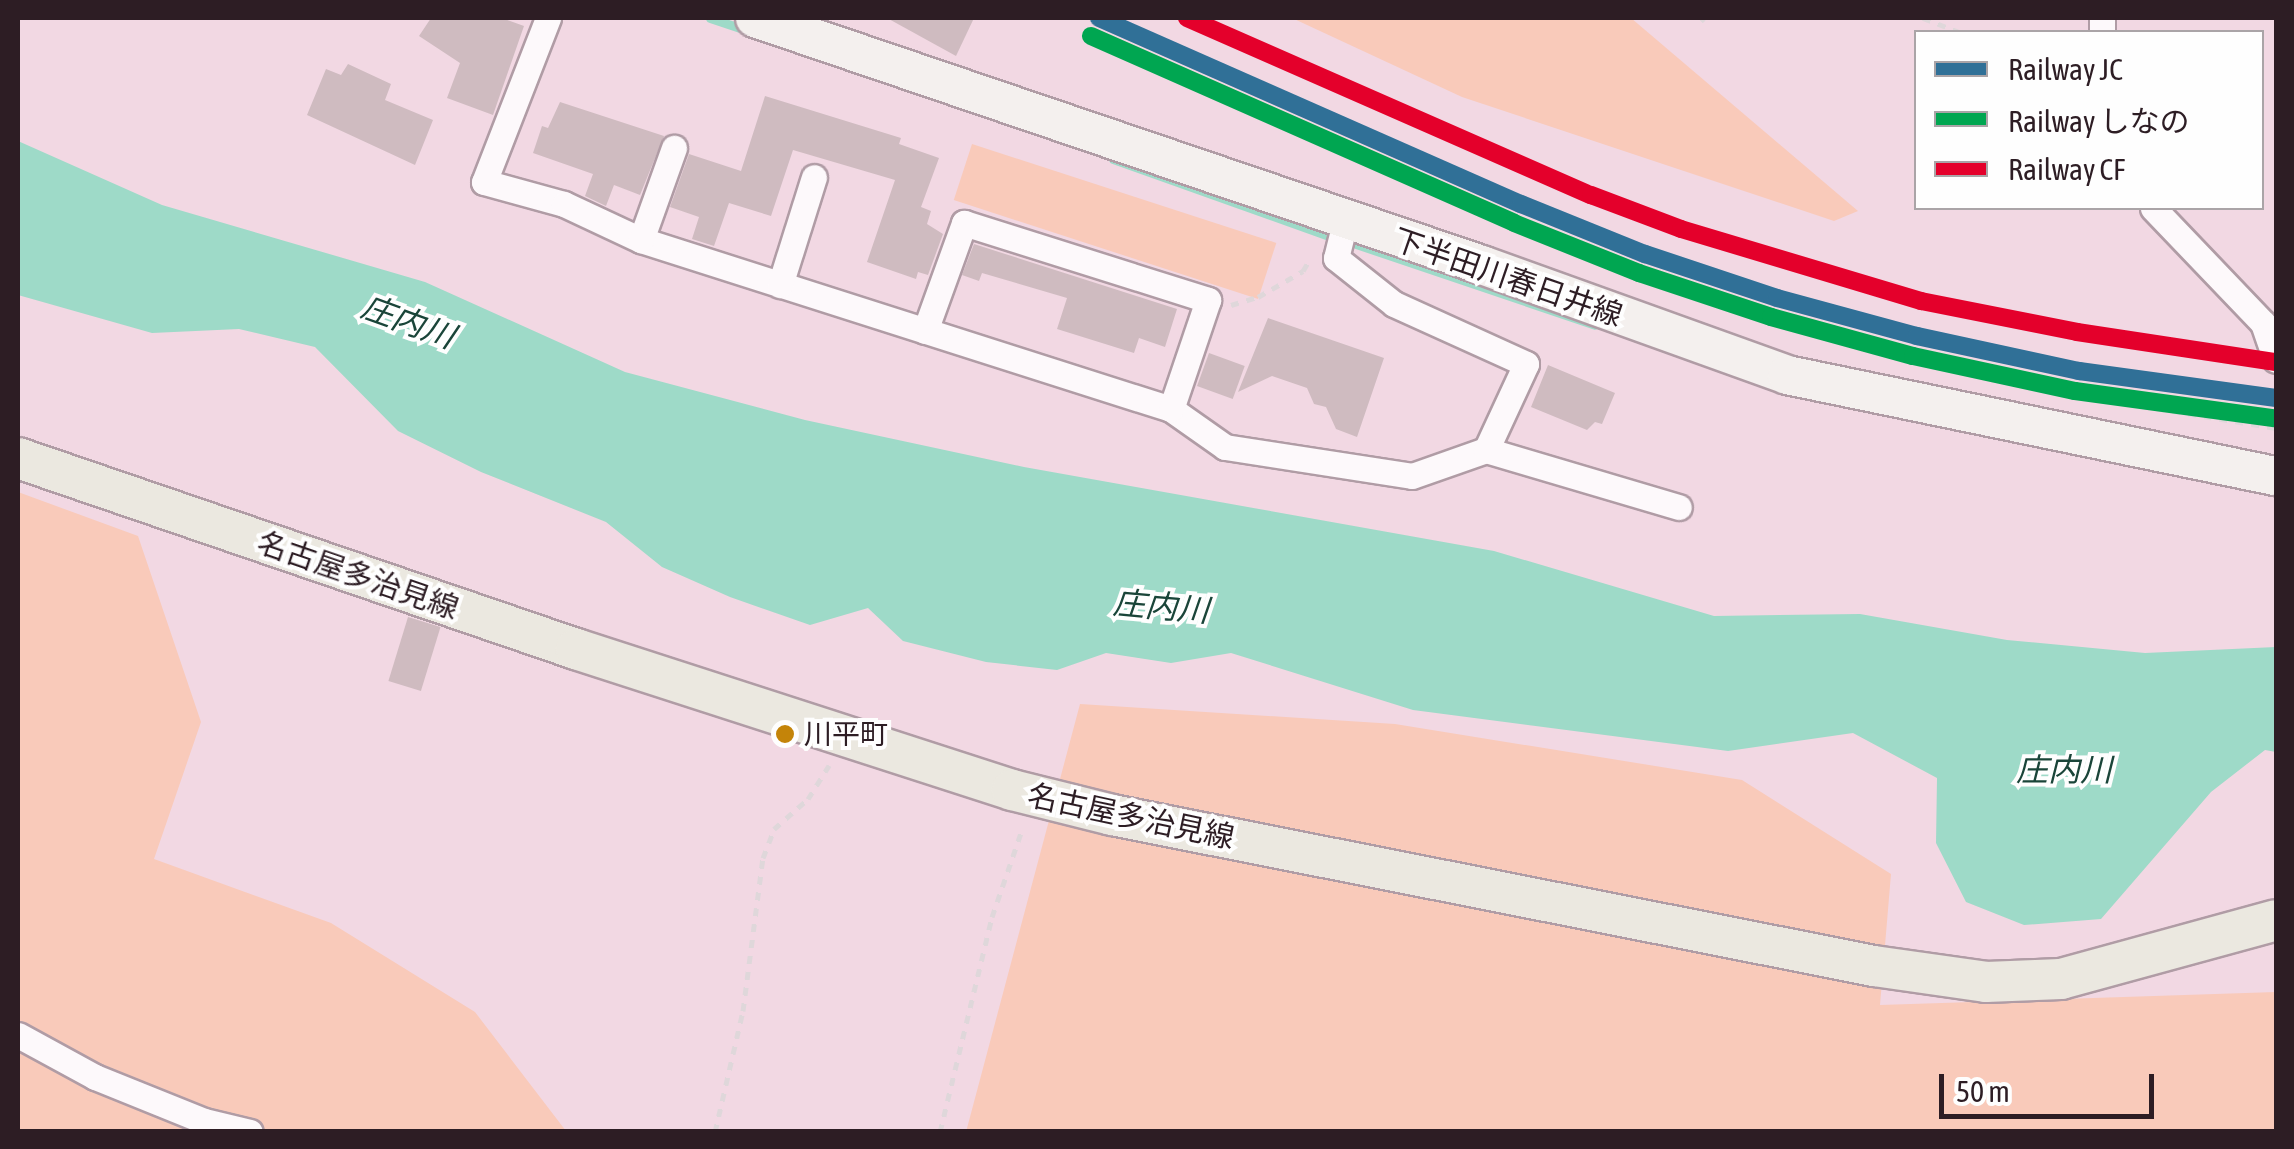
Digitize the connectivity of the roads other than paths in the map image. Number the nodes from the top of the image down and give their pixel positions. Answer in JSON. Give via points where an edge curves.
{"nodes":[{"id":1,"x":548,"y":18,"type":"edge"},
{"id":2,"x":755,"y":18,"type":"edge"},
{"id":3,"x":674,"y":148,"type":"dead end"},
{"id":4,"x":814,"y":177,"type":"dead end"},
{"id":5,"x":2155,"y":210,"type":"edge"},
{"id":6,"x":642,"y":240,"type":"junction"},
{"id":7,"x":1340,"y":240,"type":"junction"},
{"id":8,"x":780,"y":284,"type":"junction"},
{"id":9,"x":926,"y":331,"type":"junction"},
{"id":10,"x":2276,"y":360,"type":"edge"},
{"id":11,"x":1171,"y":409,"type":"junction"},
{"id":12,"x":1486,"y":450,"type":"junction"},
{"id":13,"x":18,"y":458,"type":"edge"},
{"id":14,"x":2276,"y":476,"type":"edge"},
{"id":15,"x":1679,"y":507,"type":"dead end"},
{"id":16,"x":2276,"y":920,"type":"edge"},
{"id":17,"x":18,"y":1035,"type":"edge"},
{"id":18,"x":250,"y":1132,"type":"edge"}],
"edges":[{"from":1,"to":6,"type":"street","via":[[484,182],[564,204]]},
{"from":2,"to":7,"type":"main road","name":"下半田川春日井線"},
{"from":3,"to":6,"type":"street"},
{"from":4,"to":8,"type":"street"},
{"from":5,"to":10,"type":"street","via":[[2262,323]]},
{"from":6,"to":8,"type":"street"},
{"from":7,"to":12,"type":"street","via":[[1394,304],[1526,364]]},
{"from":7,"to":14,"type":"main road","name":"下半田川春日井線","via":[[1482,265],[1787,375]]},
{"from":8,"to":9,"type":"street"},
{"from":9,"to":11,"type":"street"},
{"from":9,"to":11,"type":"street","via":[[964,223],[1208,300]]},
{"from":11,"to":12,"type":"street","via":[[1225,447],[1412,476]]},
{"from":12,"to":15,"type":"street"},
{"from":13,"to":16,"type":"main road","name":"名古屋多治見線","via":[[1030,794],[1874,966],[1986,982],[2062,979]]},
{"from":17,"to":18,"type":"street","via":[[95,1078]]}]}
